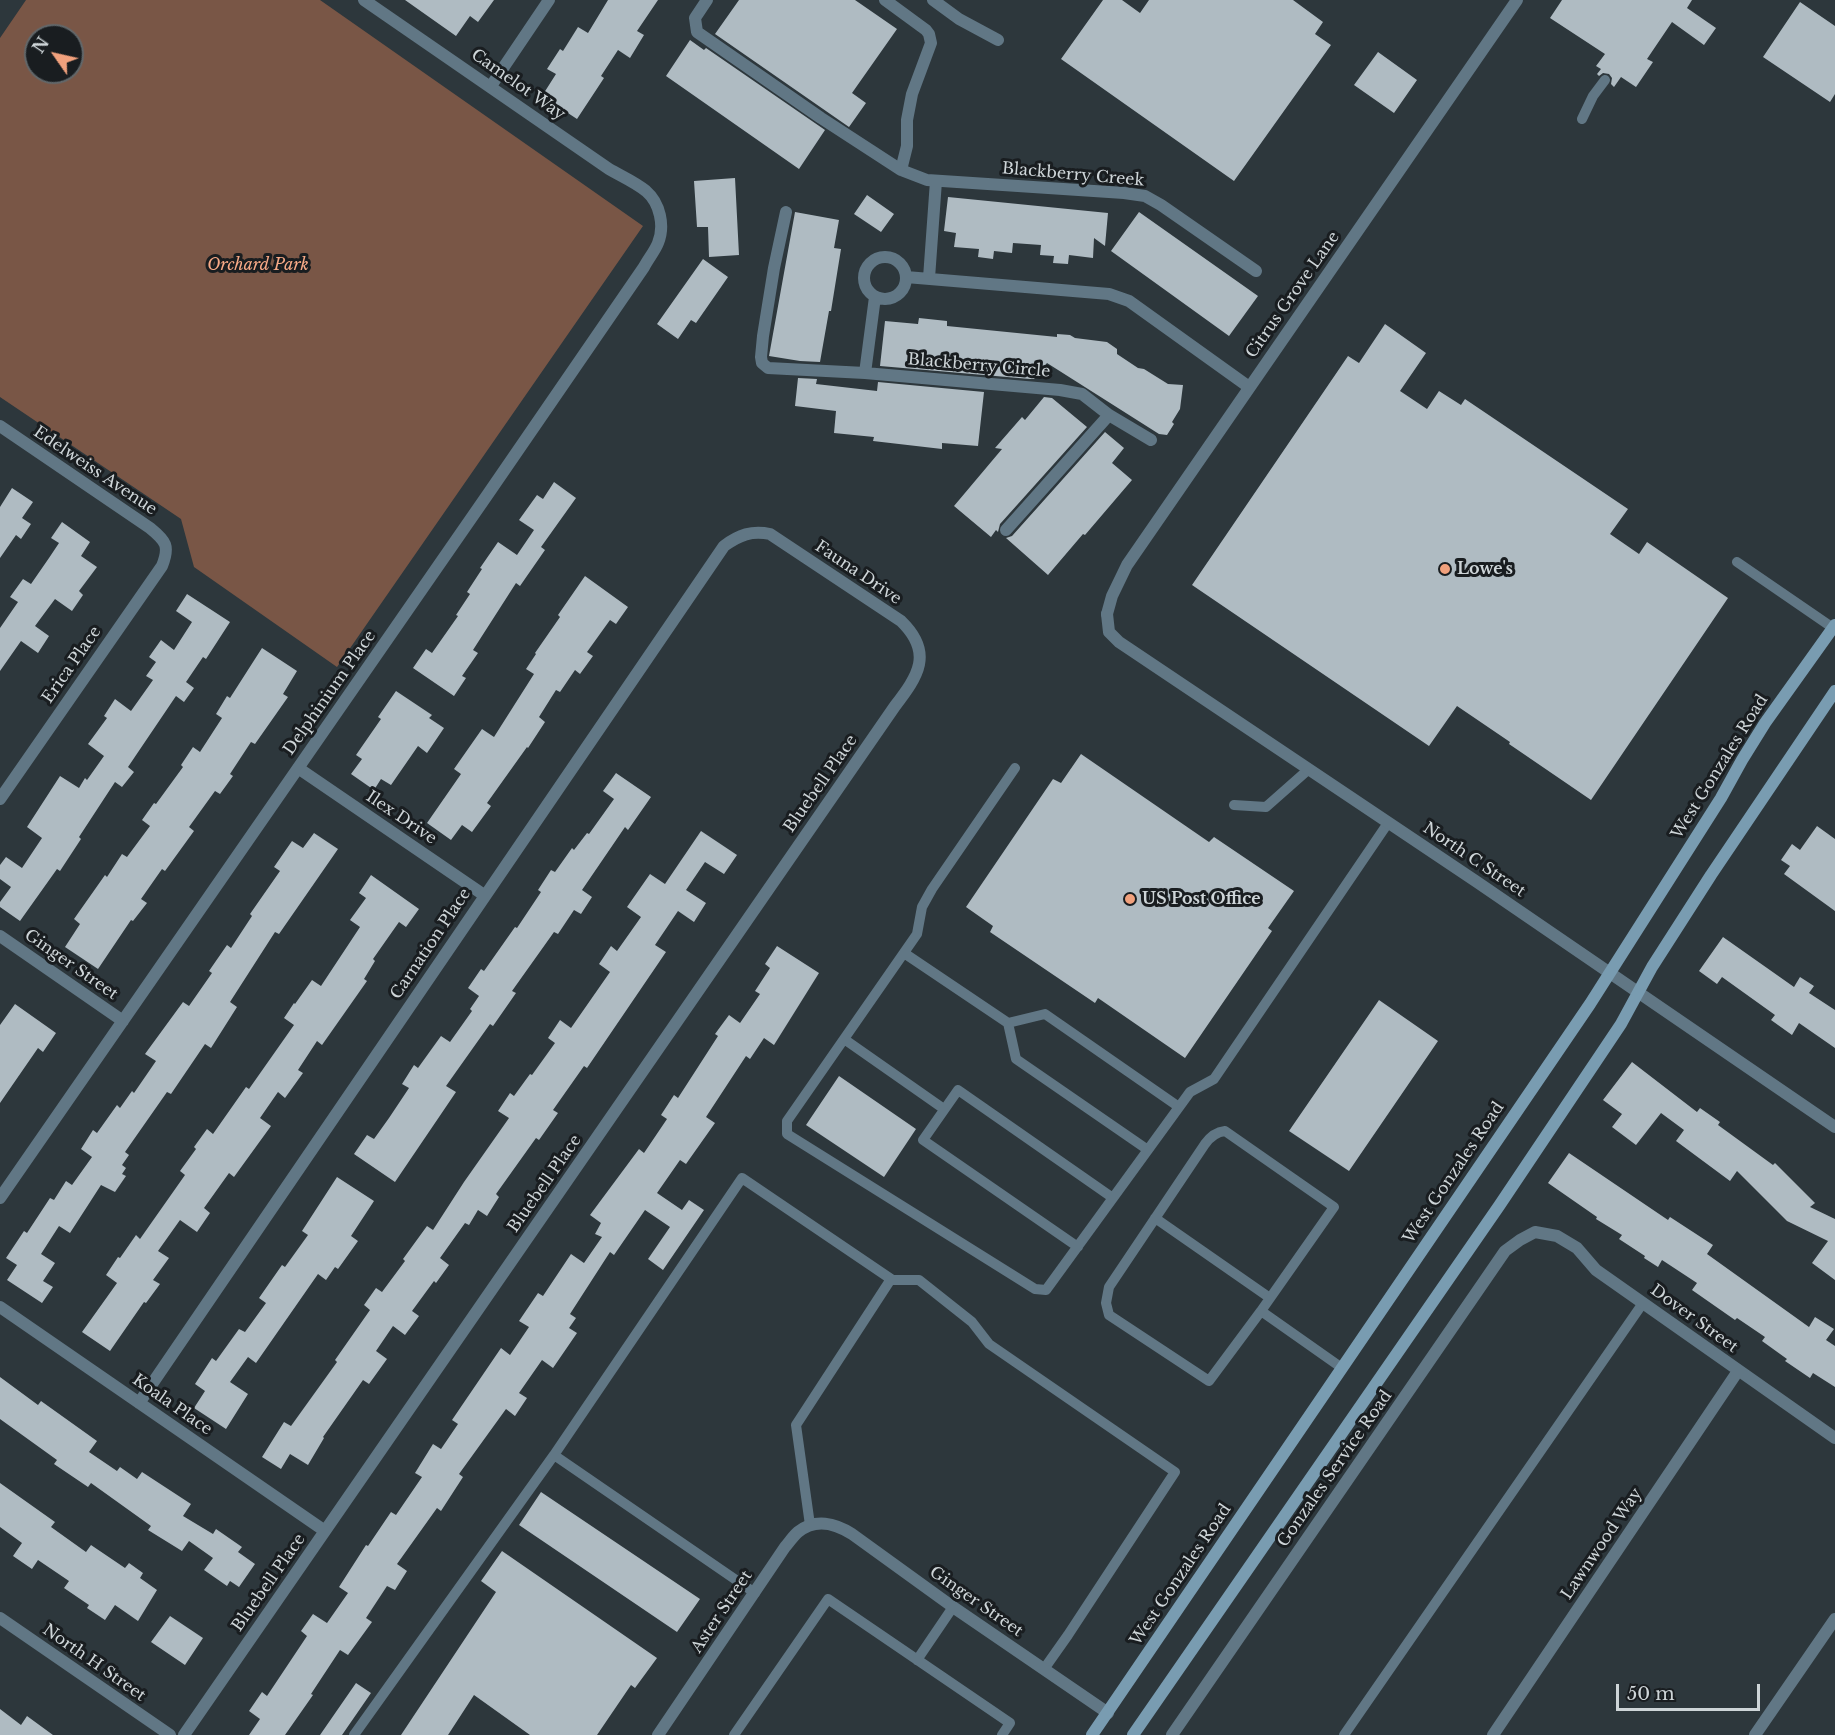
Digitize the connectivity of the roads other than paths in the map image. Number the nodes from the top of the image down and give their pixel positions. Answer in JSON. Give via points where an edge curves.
{"nodes":[{"id":1,"x":364,"y":0,"type":"edge"},
{"id":2,"x":549,"y":0,"type":"edge"},
{"id":3,"x":708,"y":0,"type":"edge"},
{"id":4,"x":885,"y":0,"type":"edge"},
{"id":5,"x":933,"y":0,"type":"edge"},
{"id":6,"x":1517,"y":0,"type":"edge"},
{"id":7,"x":998,"y":40,"type":"dead end"},
{"id":8,"x":1605,"y":80,"type":"dead end"},
{"id":9,"x":491,"y":86,"type":"junction"},
{"id":10,"x":1582,"y":119,"type":"dead end"},
{"id":11,"x":901,"y":170,"type":"junction"},
{"id":12,"x":936,"y":181,"type":"junction"},
{"id":13,"x":653,"y":198,"type":"joint"},
{"id":14,"x":786,"y":212,"type":"dead end"},
{"id":15,"x":1256,"y":271,"type":"dead end"},
{"id":16,"x":906,"y":277,"type":"junction"},
{"id":17,"x":928,"y":278,"type":"junction"},
{"id":18,"x":875,"y":297,"type":"junction"},
{"id":19,"x":865,"y":373,"type":"junction"},
{"id":20,"x":1249,"y":387,"type":"junction"},
{"id":21,"x":1109,"y":415,"type":"junction"},
{"id":22,"x":0,"y":426,"type":"edge"},
{"id":23,"x":1151,"y":440,"type":"dead end"},
{"id":24,"x":1006,"y":530,"type":"dead end"},
{"id":25,"x":770,"y":534,"type":"joint"},
{"id":26,"x":166,"y":548,"type":"joint"},
{"id":27,"x":1737,"y":562,"type":"dead end"},
{"id":28,"x":1107,"y":614,"type":"joint"},
{"id":29,"x":1834,"y":627,"type":"edge"},
{"id":30,"x":918,"y":647,"type":"joint"},
{"id":31,"x":1835,"y":691,"type":"edge"},
{"id":32,"x":298,"y":768,"type":"junction"},
{"id":33,"x":1016,"y":768,"type":"dead end"},
{"id":34,"x":1310,"y":769,"type":"junction"},
{"id":35,"x":0,"y":799,"type":"edge"},
{"id":36,"x":1234,"y":805,"type":"dead end"},
{"id":37,"x":1388,"y":823,"type":"junction"},
{"id":38,"x":484,"y":895,"type":"junction"},
{"id":39,"x":0,"y":936,"type":"edge"},
{"id":40,"x":904,"y":952,"type":"junction"},
{"id":41,"x":1609,"y":972,"type":"junction"},
{"id":42,"x":1638,"y":993,"type":"junction"},
{"id":43,"x":123,"y":1020,"type":"junction"},
{"id":44,"x":1008,"y":1023,"type":"junction"},
{"id":45,"x":844,"y":1039,"type":"junction"},
{"id":46,"x":1179,"y":1107,"type":"junction"},
{"id":47,"x":944,"y":1109,"type":"junction"},
{"id":48,"x":1835,"y":1127,"type":"edge"},
{"id":49,"x":1148,"y":1150,"type":"junction"},
{"id":50,"x":0,"y":1198,"type":"edge"},
{"id":51,"x":1113,"y":1198,"type":"junction"},
{"id":52,"x":1155,"y":1218,"type":"junction"},
{"id":53,"x":1535,"y":1232,"type":"joint"},
{"id":54,"x":1078,"y":1247,"type":"junction"},
{"id":55,"x":890,"y":1280,"type":"junction"},
{"id":56,"x":1270,"y":1298,"type":"junction"},
{"id":57,"x":1643,"y":1303,"type":"junction"},
{"id":58,"x":0,"y":1307,"type":"edge"},
{"id":59,"x":1261,"y":1311,"type":"junction"},
{"id":60,"x":1342,"y":1368,"type":"junction"},
{"id":61,"x":1738,"y":1371,"type":"junction"},
{"id":62,"x":139,"y":1403,"type":"junction"},
{"id":63,"x":1835,"y":1438,"type":"edge"},
{"id":64,"x":554,"y":1455,"type":"junction"},
{"id":65,"x":810,"y":1525,"type":"junction"},
{"id":66,"x":325,"y":1531,"type":"junction"},
{"id":67,"x":755,"y":1593,"type":"junction"},
{"id":68,"x":953,"y":1607,"type":"junction"},
{"id":69,"x":0,"y":1618,"type":"edge"},
{"id":70,"x":1835,"y":1619,"type":"edge"},
{"id":71,"x":917,"y":1660,"type":"junction"},
{"id":72,"x":1044,"y":1669,"type":"junction"},
{"id":73,"x":1108,"y":1713,"type":"junction"},
{"id":74,"x":660,"y":1734,"type":"edge"},
{"id":75,"x":170,"y":1735,"type":"edge"},
{"id":76,"x":184,"y":1735,"type":"edge"},
{"id":77,"x":354,"y":1735,"type":"edge"},
{"id":78,"x":734,"y":1735,"type":"edge"},
{"id":79,"x":1002,"y":1735,"type":"edge"},
{"id":80,"x":1092,"y":1735,"type":"edge"},
{"id":81,"x":1133,"y":1735,"type":"edge"},
{"id":82,"x":1172,"y":1735,"type":"edge"},
{"id":83,"x":1344,"y":1735,"type":"edge"},
{"id":84,"x":1493,"y":1735,"type":"edge"},
{"id":85,"x":1755,"y":1735,"type":"edge"}],
"edges":[{"from":1,"to":9,"type":"street","name":"Camelot Way"},
{"from":2,"to":9,"type":"street"},
{"from":3,"to":11,"type":"street","name":"Blackberry Creek","via":[[695,18],[697,32]]},
{"from":4,"to":11,"type":"street","via":[[926,30],[931,43],[912,94]]},
{"from":5,"to":7,"type":"street"},
{"from":6,"to":20,"type":"street","name":"Citrus Grove Lane"},
{"from":8,"to":10,"type":"lane"},
{"from":9,"to":13,"type":"street","name":"Camelot Way"},
{"from":11,"to":12,"type":"street","name":"Blackberry Creek"},
{"from":12,"to":15,"type":"street","name":"Blackberry Creek","via":[[1145,196]]},
{"from":12,"to":17,"type":"street"},
{"from":13,"to":32,"type":"street","name":"Delphinium Place","via":[[661,232],[644,267]]},
{"from":14,"to":19,"type":"street","via":[[763,336],[762,363],[768,368]]},
{"from":16,"to":17,"type":"street"},
{"from":16,"to":18,"type":"street","via":[[896,296]]},
{"from":16,"to":18,"type":"street","via":[[896,260],[876,259],[866,268],[864,281]]},
{"from":17,"to":20,"type":"street","via":[[1109,294],[1130,302]]},
{"from":18,"to":19,"type":"street"},
{"from":19,"to":21,"type":"street","name":"Blackberry Circle","via":[[1060,390],[1082,394]]},
{"from":20,"to":28,"type":"street","name":"Citrus Grove Lane","via":[[1127,565]]},
{"from":21,"to":23,"type":"street","name":"Blackberry Circle"},
{"from":21,"to":24,"type":"street"},
{"from":22,"to":26,"type":"street","name":"Edelweiss Avenue","via":[[150,528],[162,538]]},
{"from":25,"to":30,"type":"street","name":"Fauna Drive","via":[[901,621],[912,632]]},
{"from":25,"to":38,"type":"street","name":"Carnation Place","via":[[743,534],[720,550]]},
{"from":26,"to":35,"type":"street","name":"Erica Place","via":[[162,566]]},
{"from":27,"to":29,"type":"lane"},
{"from":28,"to":34,"type":"street","name":"North C Street","via":[[1109,632],[1119,642]]},
{"from":29,"to":41,"type":"main road","name":"West Gonzales Road","via":[[1765,723]]},
{"from":30,"to":66,"type":"street","name":"Bluebell Place","via":[[919,670],[912,684]]},
{"from":31,"to":42,"type":"main road","via":[[1711,875]]},
{"from":32,"to":38,"type":"street","name":"Ilex Drive"},
{"from":32,"to":43,"type":"street","name":"Delphinium Place"},
{"from":33,"to":40,"type":"lane","via":[[932,889],[922,907],[917,934]]},
{"from":34,"to":36,"type":"lane","via":[[1266,807]]},
{"from":34,"to":37,"type":"street","name":"North C Street"},
{"from":37,"to":41,"type":"street","name":"North C Street"},
{"from":37,"to":46,"type":"lane","via":[[1214,1079],[1190,1092]]},
{"from":38,"to":62,"type":"street","name":"Carnation Place"},
{"from":39,"to":43,"type":"street","name":"Ginger Street"},
{"from":40,"to":44,"type":"lane"},
{"from":40,"to":45,"type":"lane"},
{"from":41,"to":42,"type":"street","name":"North C Street"},
{"from":41,"to":60,"type":"main road","name":"West Gonzales Road"},
{"from":42,"to":48,"type":"street","name":"North C Street"},
{"from":42,"to":81,"type":"main road","via":[[1499,1206]]},
{"from":43,"to":50,"type":"street","name":"Delphinium Place"},
{"from":44,"to":46,"type":"lane","via":[[1045,1014]]},
{"from":44,"to":49,"type":"lane","via":[[1016,1059]]},
{"from":45,"to":47,"type":"lane"},
{"from":45,"to":54,"type":"lane","via":[[787,1121],[788,1134],[1035,1289],[1046,1290]]},
{"from":46,"to":49,"type":"lane"},
{"from":47,"to":51,"type":"lane","via":[[958,1090]]},
{"from":47,"to":54,"type":"lane","via":[[923,1140]]},
{"from":49,"to":51,"type":"lane"},
{"from":51,"to":54,"type":"lane"},
{"from":52,"to":56,"type":"lane"},
{"from":52,"to":56,"type":"lane","via":[[1204,1144],[1225,1131],[1334,1207]]},
{"from":52,"to":59,"type":"lane","via":[[1109,1287],[1109,1315],[1209,1381]]},
{"from":53,"to":57,"type":"street","name":"Dover Street","via":[[1557,1236],[1577,1248],[1596,1270]]},
{"from":53,"to":82,"type":"street","name":"Gonzales Service Road","via":[[1505,1251]]},
{"from":55,"to":64,"type":"lane","via":[[742,1178]]},
{"from":55,"to":65,"type":"lane","via":[[795,1425]]},
{"from":55,"to":72,"type":"lane","via":[[919,1280],[972,1322],[989,1344],[1175,1472]]},
{"from":56,"to":59,"type":"lane"},
{"from":57,"to":61,"type":"street","name":"Dover Street"},
{"from":57,"to":83,"type":"lane"},
{"from":58,"to":62,"type":"street","name":"Koala Place"},
{"from":59,"to":60,"type":"lane"},
{"from":60,"to":73,"type":"main road","name":"West Gonzales Road"},
{"from":61,"to":63,"type":"street","name":"Dover Street"},
{"from":61,"to":84,"type":"street","name":"Lawnwood Way"},
{"from":62,"to":66,"type":"street","name":"Koala Place"},
{"from":64,"to":67,"type":"lane"},
{"from":64,"to":77,"type":"lane"},
{"from":65,"to":67,"type":"street","name":"Aster Street","via":[[785,1547]]},
{"from":65,"to":68,"type":"street","name":"Ginger Street","via":[[840,1526]]},
{"from":66,"to":76,"type":"street","name":"Bluebell Place"},
{"from":67,"to":74,"type":"street","name":"Aster Street"},
{"from":68,"to":71,"type":"lane"},
{"from":68,"to":72,"type":"street","name":"Ginger Street"},
{"from":69,"to":75,"type":"street","name":"North H Street"},
{"from":70,"to":85,"type":"street"},
{"from":71,"to":78,"type":"lane","via":[[828,1599]]},
{"from":71,"to":79,"type":"lane","via":[[1010,1724]]},
{"from":72,"to":73,"type":"street","name":"Ginger Street"},
{"from":73,"to":80,"type":"main road","name":"West Gonzales Road"}]}
